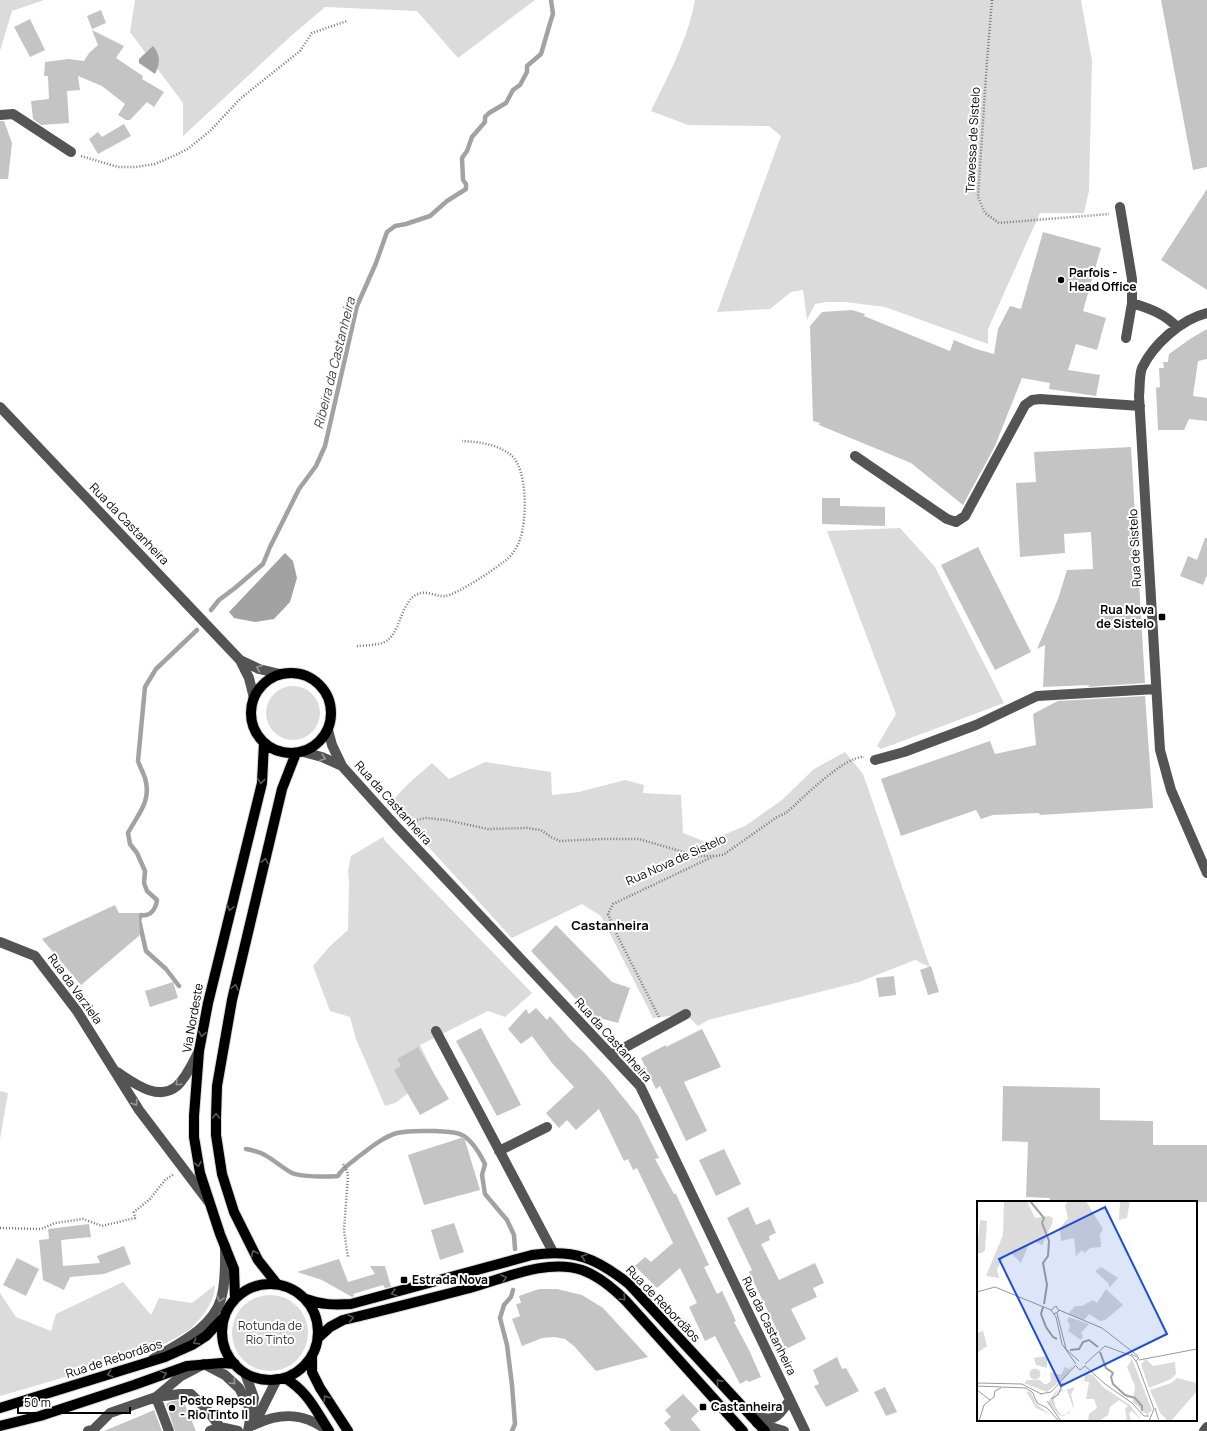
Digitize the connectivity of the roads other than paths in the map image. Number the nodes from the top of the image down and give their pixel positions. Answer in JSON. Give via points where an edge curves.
{"nodes":[{"id":1,"x":0,"y":114,"type":"edge"},
{"id":2,"x":71,"y":152,"type":"road end"},
{"id":3,"x":1121,"y":210,"type":"road end"},
{"id":4,"x":1132,"y":304,"type":"junction"},
{"id":5,"x":1207,"y":313,"type":"edge"},
{"id":6,"x":1177,"y":327,"type":"junction"},
{"id":7,"x":1126,"y":338,"type":"dead end"},
{"id":8,"x":1140,"y":406,"type":"junction"},
{"id":9,"x":0,"y":407,"type":"edge"},
{"id":10,"x":855,"y":456,"type":"dead end"},
{"id":11,"x":240,"y":660,"type":"junction"},
{"id":12,"x":280,"y":674,"type":"junction"},
{"id":13,"x":1156,"y":689,"type":"junction"},
{"id":14,"x":254,"y":698,"type":"junction"},
{"id":15,"x":328,"y":730,"type":"junction"},
{"id":16,"x":264,"y":742,"type":"junction"},
{"id":17,"x":299,"y":752,"type":"junction"},
{"id":18,"x":875,"y":760,"type":"road end"},
{"id":19,"x":342,"y":766,"type":"junction"},
{"id":20,"x":1207,"y":873,"type":"edge"},
{"id":21,"x":0,"y":942,"type":"edge"},
{"id":22,"x":686,"y":1014,"type":"dead end"},
{"id":23,"x":436,"y":1031,"type":"dead end"},
{"id":24,"x":199,"y":1051,"type":"junction"},
{"id":25,"x":611,"y":1055,"type":"junction"},
{"id":26,"x":114,"y":1070,"type":"junction"},
{"id":27,"x":547,"y":1127,"type":"dead end"},
{"id":28,"x":500,"y":1151,"type":"junction"},
{"id":29,"x":210,"y":1203,"type":"junction"},
{"id":30,"x":225,"y":1246,"type":"junction"},
{"id":31,"x":553,"y":1252,"type":"junction"},
{"id":32,"x":277,"y":1284,"type":"junction"},
{"id":33,"x":236,"y":1298,"type":"junction"},
{"id":34,"x":306,"y":1299,"type":"junction"},
{"id":35,"x":227,"y":1312,"type":"junction"},
{"id":36,"x":318,"y":1338,"type":"junction"},
{"id":37,"x":312,"y":1356,"type":"junction"},
{"id":38,"x":147,"y":1362,"type":"junction"},
{"id":39,"x":235,"y":1364,"type":"junction"},
{"id":40,"x":199,"y":1365,"type":"junction"},
{"id":41,"x":245,"y":1373,"type":"junction"},
{"id":42,"x":281,"y":1378,"type":"junction"},
{"id":43,"x":156,"y":1397,"type":"junction"},
{"id":44,"x":790,"y":1400,"type":"junction"},
{"id":45,"x":0,"y":1408,"type":"edge"},
{"id":46,"x":251,"y":1411,"type":"junction"},
{"id":47,"x":40,"y":1416,"type":"junction"},
{"id":48,"x":754,"y":1419,"type":"junction"},
{"id":49,"x":0,"y":1426,"type":"edge"},
{"id":50,"x":1207,"y":1427,"type":"edge"},
{"id":51,"x":219,"y":1429,"type":"edge"},
{"id":52,"x":251,"y":1429,"type":"edge"},
{"id":53,"x":13,"y":1431,"type":"edge"},
{"id":54,"x":91,"y":1431,"type":"edge"},
{"id":55,"x":169,"y":1431,"type":"edge"},
{"id":56,"x":210,"y":1431,"type":"edge"},
{"id":57,"x":238,"y":1431,"type":"edge"},
{"id":58,"x":328,"y":1431,"type":"edge"},
{"id":59,"x":348,"y":1431,"type":"edge"},
{"id":60,"x":743,"y":1431,"type":"edge"},
{"id":61,"x":765,"y":1431,"type":"edge"},
{"id":62,"x":784,"y":1431,"type":"edge"},
{"id":63,"x":805,"y":1431,"type":"edge"},
{"id":64,"x":1204,"y":1431,"type":"edge"}],
"edges":[{"from":1,"to":2,"type":"street","via":[[13,114]]},
{"from":3,"to":4,"type":"street","via":[[1132,279]]},
{"from":4,"to":6,"type":"street","via":[[1152,309],[1167,317]]},
{"from":4,"to":7,"type":"street"},
{"from":5,"to":6,"type":"street","name":"Rua de Sistelo"},
{"from":6,"to":8,"type":"street","name":"Rua de Sistelo","via":[[1154,348],[1142,370]]},
{"from":8,"to":10,"type":"street","via":[[1032,400],[1025,405],[965,516],[956,522],[947,519]]},
{"from":8,"to":13,"type":"street","name":"Rua de Sistelo"},
{"from":9,"to":11,"type":"street","name":"Rua da Castanheira"},
{"from":12,"to":11,"type":"street","name":"Rua da Castanheira","one_way":true},
{"from":11,"to":14,"type":"street","name":"Rua da Castanheira","via":[[249,678]]},
{"from":12,"to":14,"type":"main road","via":[[260,688]]},
{"from":12,"to":15,"type":"main road","via":[[304,675],[316,682],[325,692],[330,704]]},
{"from":13,"to":18,"type":"street","via":[[1037,696],[976,725]]},
{"from":13,"to":20,"type":"street","name":"Rua de Sistelo","via":[[1160,750],[1171,790]]},
{"from":14,"to":16,"type":"main road","via":[[252,722],[256,733]]},
{"from":15,"to":17,"type":"main road","via":[[322,740],[313,747]]},
{"from":15,"to":19,"type":"street","name":"Rua da Castanheira"},
{"from":16,"to":17,"type":"main road","via":[[284,753]]},
{"from":16,"to":24,"type":"main road","name":"Via Nordeste","one_way":true,"via":[[262,783],[220,946]]},
{"from":17,"to":19,"type":"street","name":"Rua da Castanheira","one_way":true,"via":[[322,757]]},
{"from":32,"to":17,"type":"main road","one_way":true,"via":[[258,1260],[234,1212],[222,1174],[216,1135],[217,1086],[232,1000],[282,789]]},
{"from":19,"to":25,"type":"street","name":"Rua da Castanheira"},
{"from":21,"to":26,"type":"street","name":"Rua da Varziela","via":[[35,956],[77,1011]]},
{"from":22,"to":25,"type":"street"},
{"from":23,"to":28,"type":"street"},
{"from":24,"to":26,"type":"street","name":"Rua da Varziela","one_way":true,"via":[[177,1086],[167,1091],[146,1090]]},
{"from":24,"to":29,"type":"main road","name":"Via Nordeste","one_way":true,"via":[[194,1137],[200,1173]]},
{"from":25,"to":44,"type":"street","name":"Rua da Castanheira","via":[[640,1086]]},
{"from":26,"to":29,"type":"street","name":"Rua da Varziela","one_way":true,"via":[[139,1110]]},
{"from":27,"to":28,"type":"street"},
{"from":28,"to":31,"type":"street"},
{"from":29,"to":30,"type":"main road","name":"Via Nordeste"},
{"from":30,"to":33,"type":"main road","name":"Via Nordeste","via":[[234,1269]]},
{"from":30,"to":38,"type":"street","one_way":true,"via":[[224,1284],[221,1299],[214,1313],[194,1334]]},
{"from":31,"to":34,"type":"main road","name":"Rua de Rebordãos","one_way":true,"via":[[532,1255],[351,1304],[329,1305]]},
{"from":48,"to":31,"type":"main road","name":"Rua de Rebordãos","one_way":true,"via":[[629,1284],[610,1269],[589,1258]]},
{"from":32,"to":33,"type":"main road","via":[[258,1285]]},
{"from":32,"to":34,"type":"main road","via":[[294,1290]]},
{"from":33,"to":35,"type":"main road"},
{"from":34,"to":36,"type":"main road","via":[[317,1319]]},
{"from":35,"to":38,"type":"main road","name":"Rua de Rebordãos","one_way":true,"via":[[206,1336],[192,1345]]},
{"from":35,"to":39,"type":"main road","via":[[223,1334],[225,1346]]},
{"from":36,"to":37,"type":"main road"},
{"from":36,"to":60,"type":"main road","name":"Rua de Rebordãos","one_way":true,"via":[[343,1320],[537,1269],[562,1266],[582,1270],[614,1289]]},
{"from":37,"to":42,"type":"main road","via":[[300,1369]]},
{"from":59,"to":37,"type":"main road","one_way":true,"via":[[312,1372]]},
{"from":38,"to":45,"type":"main road","name":"Rua de Rebordãos","one_way":true},
{"from":39,"to":40,"type":"main road"},
{"from":39,"to":41,"type":"main road"},
{"from":40,"to":43,"type":"street"},
{"from":40,"to":46,"type":"street","one_way":true,"via":[[226,1375],[239,1388]]},
{"from":47,"to":40,"type":"main road","one_way":true,"via":[[187,1366]]},
{"from":41,"to":42,"type":"main road","via":[[261,1379]]},
{"from":41,"to":46,"type":"street","via":[[254,1398]]},
{"from":42,"to":52,"type":"street"},
{"from":42,"to":58,"type":"main road","via":[[297,1386],[307,1396]]},
{"from":43,"to":51,"type":"street","via":[[190,1394],[208,1411]]},
{"from":43,"to":54,"type":"street","via":[[110,1413]]},
{"from":43,"to":55,"type":"street"},
{"from":44,"to":48,"type":"street","via":[[774,1418]]},
{"from":44,"to":63,"type":"street","name":"Rua da Castanheira"},
{"from":46,"to":52,"type":"street"},
{"from":47,"to":49,"type":"main road"},
{"from":47,"to":53,"type":"main road"},
{"from":48,"to":61,"type":"main road","name":"Rua de Rebordãos"},
{"from":48,"to":62,"type":"street"},
{"from":50,"to":64,"type":"street"},
{"from":51,"to":56,"type":"street"},
{"from":51,"to":57,"type":"street"},
{"from":52,"to":58,"type":"street","via":[[270,1418],[290,1416],[308,1419]]}]}
